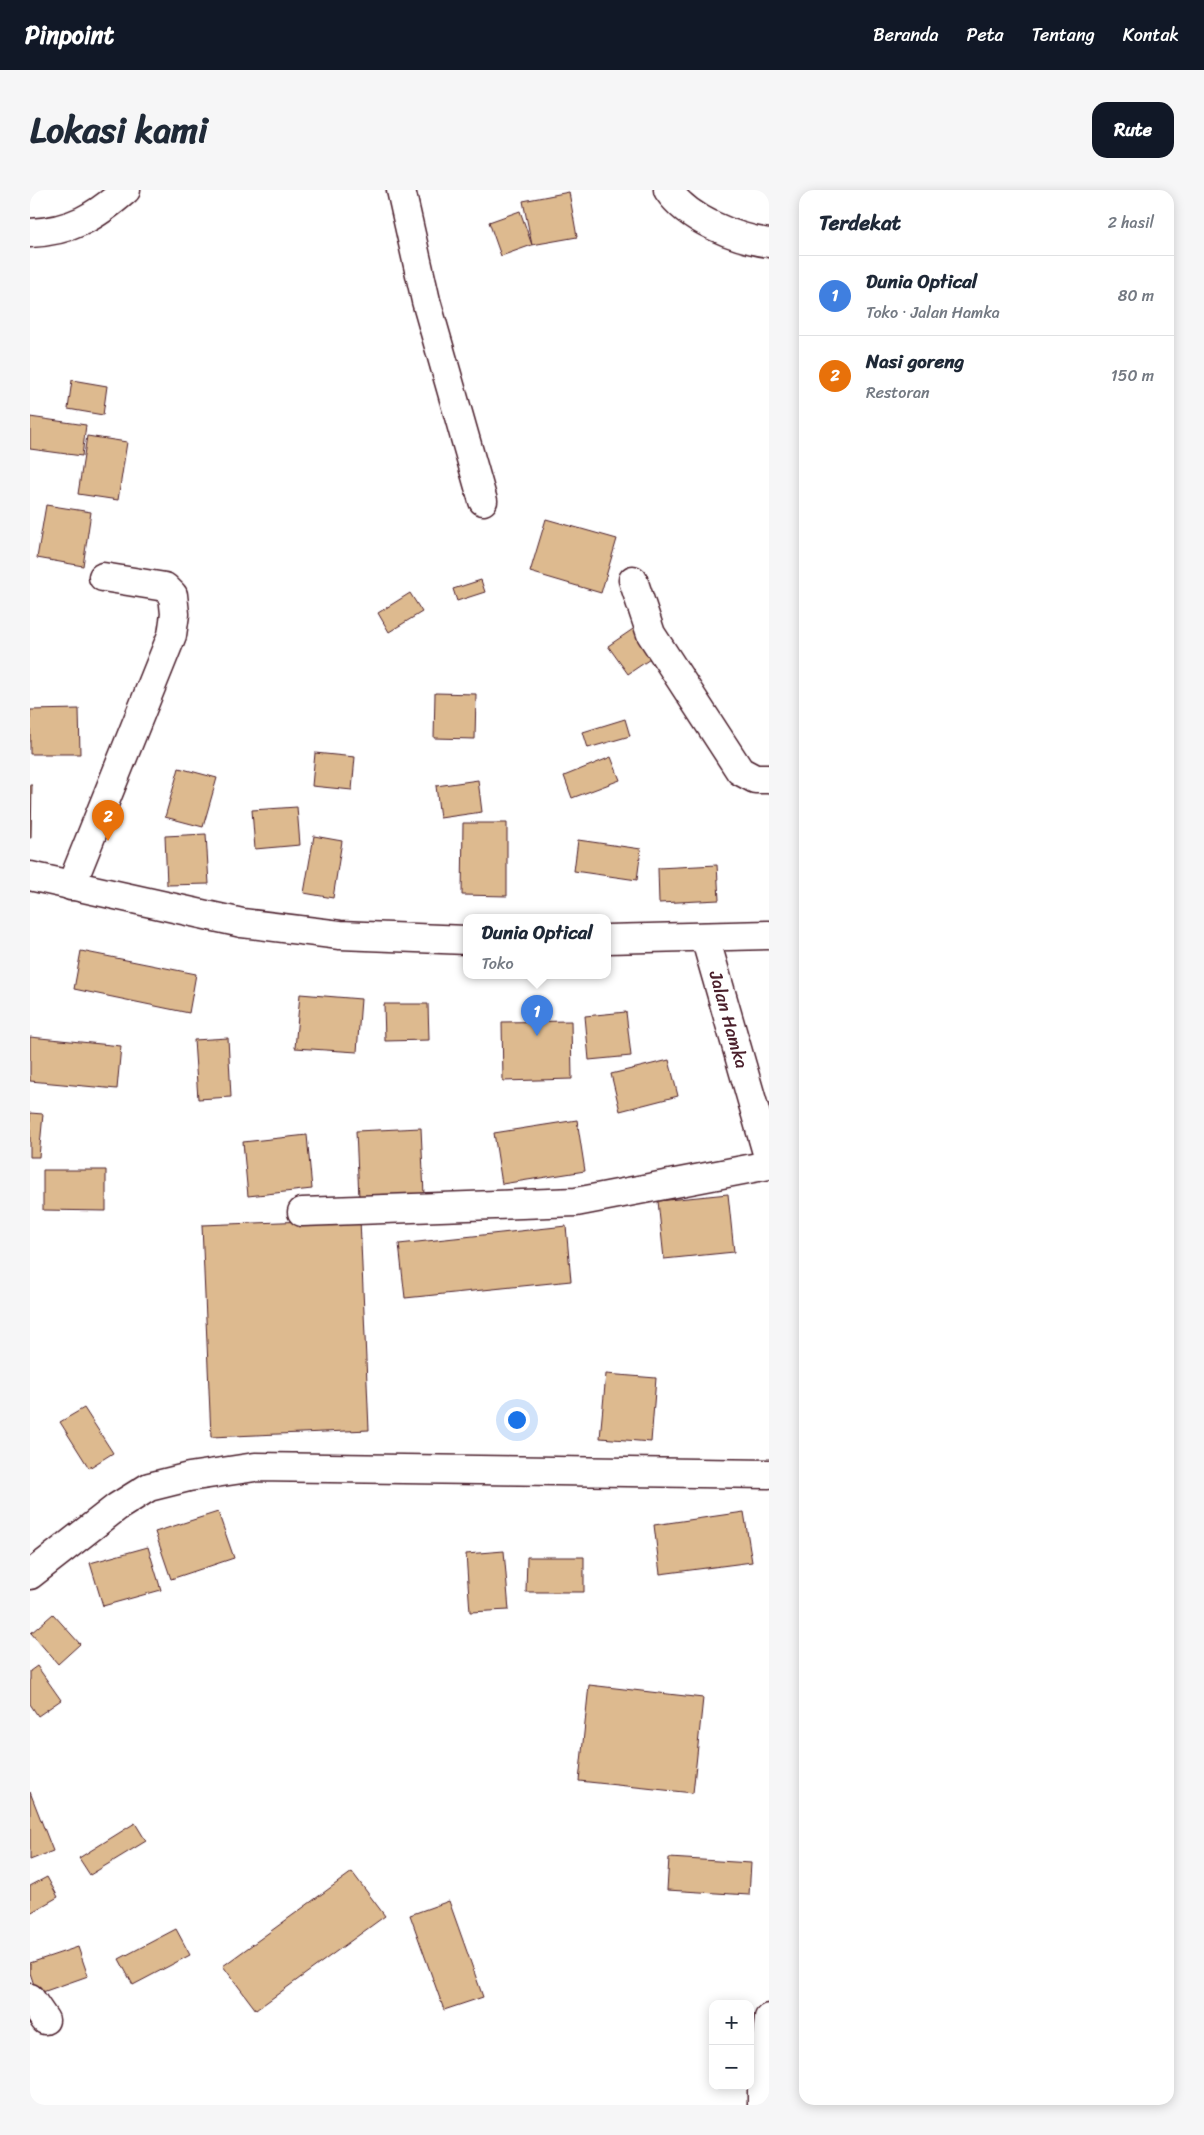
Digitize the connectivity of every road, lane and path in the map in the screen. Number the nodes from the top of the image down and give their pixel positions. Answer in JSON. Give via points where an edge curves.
{"nodes":[{"id":1,"x":126,"y":190,"type":"edge"},
{"id":2,"x":401,"y":190,"type":"edge"},
{"id":3,"x":668,"y":190,"type":"edge"},
{"id":4,"x":30,"y":233,"type":"edge"},
{"id":5,"x":769,"y":243,"type":"edge"},
{"id":6,"x":483,"y":501,"type":"dead end"},
{"id":7,"x":103,"y":577,"type":"dead end"},
{"id":8,"x":633,"y":580,"type":"dead end"},
{"id":9,"x":769,"y":779,"type":"edge"},
{"id":10,"x":30,"y":876,"type":"edge"},
{"id":11,"x":71,"y":886,"type":"junction"},
{"id":12,"x":769,"y":935,"type":"edge"},
{"id":13,"x":705,"y":937,"type":"junction"},
{"id":14,"x":611,"y":939,"type":"edge"},
{"id":15,"x":463,"y":940,"type":"edge"},
{"id":16,"x":769,"y":1160,"type":"edge"},
{"id":17,"x":769,"y":1166,"type":"edge"},
{"id":18,"x":302,"y":1212,"type":"dead end"},
{"id":19,"x":769,"y":1474,"type":"edge"},
{"id":20,"x":30,"y":1574,"type":"edge"},
{"id":21,"x":30,"y":1998,"type":"edge"},
{"id":22,"x":769,"y":2018,"type":"edge"},
{"id":23,"x":45,"y":2020,"type":"dead end"},
{"id":24,"x":762,"y":2105,"type":"edge"}],
"edges":[{"from":1,"to":4,"type":"main road","via":[[83,222]]},
{"from":2,"to":6,"type":"main road","via":[[426,301]]},
{"from":3,"to":5,"type":"main road","via":[[696,217],[733,234]]},
{"from":7,"to":11,"type":"main road","via":[[165,587],[173,596],[175,614],[172,635]]},
{"from":8,"to":9,"type":"main road","via":[[651,634],[740,772],[755,779]]},
{"from":10,"to":11,"type":"main road"},
{"from":11,"to":15,"type":"main road","via":[[242,924],[340,935]]},
{"from":12,"to":13,"type":"main road"},
{"from":13,"to":14,"type":"main road"},
{"from":13,"to":16,"type":"main road","name":"Jalan Hamka"},
{"from":17,"to":18,"type":"main road","via":[[576,1202]]},
{"from":19,"to":20,"type":"main road","via":[[255,1467],[149,1487],[117,1507]]},
{"from":21,"to":23,"type":"main road"},
{"from":22,"to":24,"type":"main road"}]}
